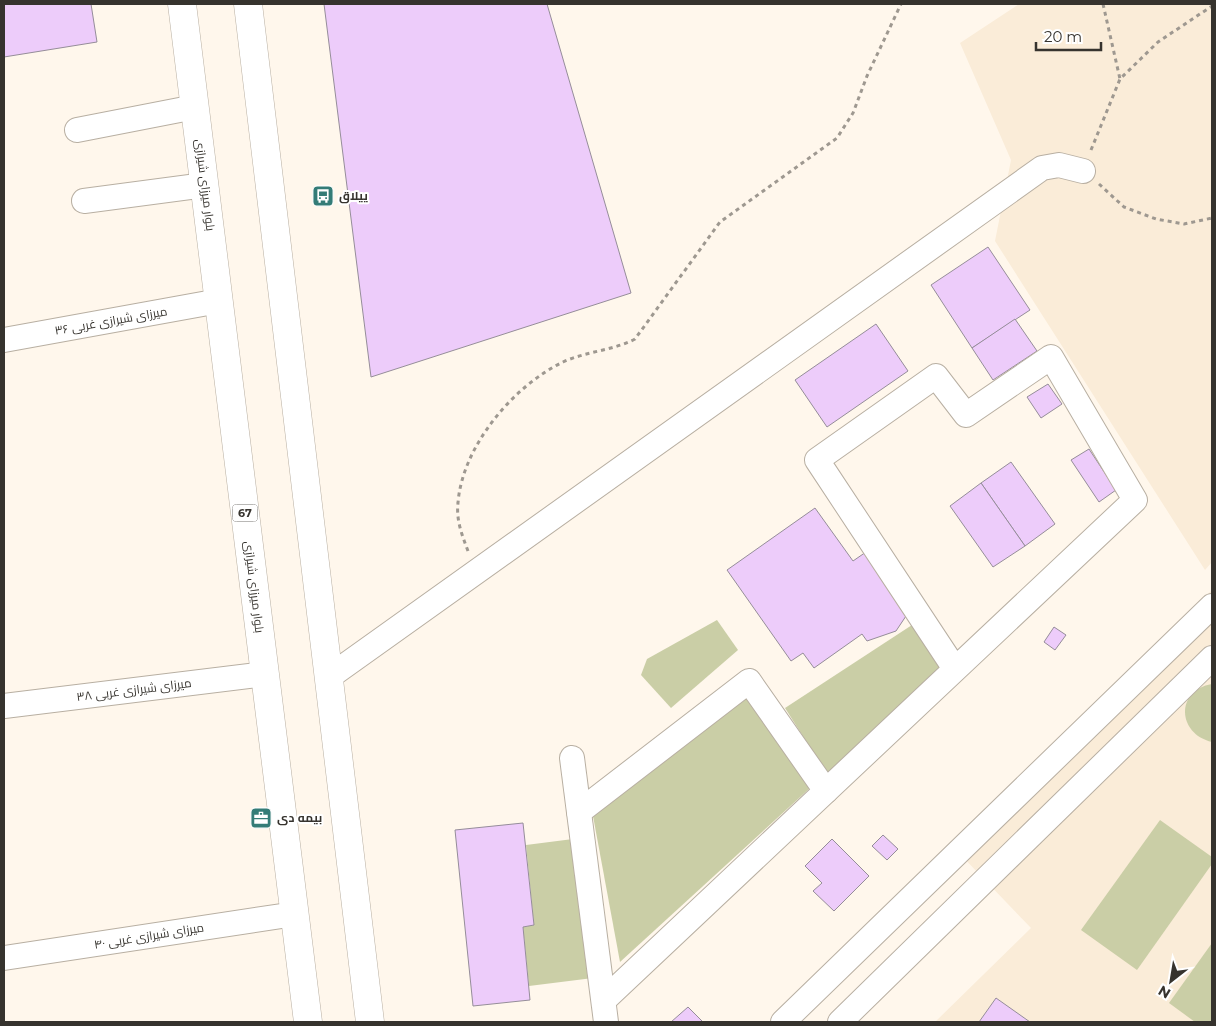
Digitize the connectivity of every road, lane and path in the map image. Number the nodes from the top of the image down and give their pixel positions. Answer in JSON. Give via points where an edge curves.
{"nodes":[{"id":1,"x":182,"y":4,"type":"edge"},
{"id":2,"x":248,"y":4,"type":"edge"},
{"id":3,"x":901,"y":4,"type":"edge"},
{"id":4,"x":1103,"y":4,"type":"edge"},
{"id":5,"x":1212,"y":6,"type":"edge"},
{"id":6,"x":1120,"y":79,"type":"junction"},
{"id":7,"x":195,"y":107,"type":"junction"},
{"id":8,"x":77,"y":130,"type":"dead end"},
{"id":9,"x":1083,"y":171,"type":"junction"},
{"id":10,"x":205,"y":185,"type":"junction"},
{"id":11,"x":84,"y":201,"type":"dead end"},
{"id":12,"x":1212,"y":218,"type":"edge"},
{"id":13,"x":219,"y":302,"type":"junction"},
{"id":14,"x":4,"y":340,"type":"edge"},
{"id":15,"x":476,"y":572,"type":"junction"},
{"id":16,"x":1212,"y":606,"type":"edge"},
{"id":17,"x":1212,"y":658,"type":"edge"},
{"id":18,"x":955,"y":669,"type":"junction"},
{"id":19,"x":265,"y":674,"type":"junction"},
{"id":20,"x":329,"y":677,"type":"junction"},
{"id":21,"x":4,"y":706,"type":"edge"},
{"id":22,"x":572,"y":758,"type":"dead end"},
{"id":23,"x":826,"y":791,"type":"junction"},
{"id":24,"x":579,"y":812,"type":"junction"},
{"id":25,"x":295,"y":914,"type":"junction"},
{"id":26,"x":4,"y":958,"type":"edge"},
{"id":27,"x":605,"y":1011,"type":"edge"},
{"id":28,"x":308,"y":1022,"type":"edge"},
{"id":29,"x":370,"y":1022,"type":"edge"},
{"id":30,"x":783,"y":1022,"type":"edge"},
{"id":31,"x":840,"y":1022,"type":"edge"}],
"edges":[{"from":1,"to":7,"type":"main road","name":"بلوار میرزای شیرازی","number":"67"},
{"from":2,"to":20,"type":"main road"},
{"from":3,"to":15,"type":"path","via":[[853,113],[837,138],[720,222],[635,339],[618,348],[598,349],[562,362],[528,384],[499,413],[469,457],[458,503],[460,529]]},
{"from":4,"to":6,"type":"path"},
{"from":5,"to":6,"type":"path","via":[[1158,42]]},
{"from":6,"to":9,"type":"path"},
{"from":7,"to":8,"type":"street"},
{"from":7,"to":10,"type":"main road","name":"بلوار میرزای شیرازی","number":"67"},
{"from":9,"to":12,"type":"path","via":[[1124,207],[1156,219],[1184,224]]},
{"from":9,"to":15,"type":"street","via":[[1059,165],[1042,168]]},
{"from":10,"to":11,"type":"street"},
{"from":10,"to":13,"type":"main road","name":"بلوار میرزای شیرازی","number":"67"},
{"from":13,"to":14,"type":"street","name":"میرزای شیرازی غربی ۳۶"},
{"from":13,"to":19,"type":"main road","name":"بلوار میرزای شیرازی","number":"67"},
{"from":15,"to":20,"type":"street"},
{"from":16,"to":30,"type":"street"},
{"from":17,"to":31,"type":"street"},
{"from":18,"to":18,"type":"street","via":[[1135,500],[1051,357],[966,415],[936,376],[818,460]]},
{"from":18,"to":23,"type":"street"},
{"from":19,"to":21,"type":"street","name":"میرزای شیرازی غربی ۳۸"},
{"from":19,"to":25,"type":"main road","name":"بلوار میرزای شیرازی","number":"67"},
{"from":20,"to":29,"type":"main road"},
{"from":22,"to":24,"type":"street"},
{"from":23,"to":24,"type":"street","via":[[749,681]]},
{"from":23,"to":27,"type":"street"},
{"from":24,"to":27,"type":"street"},
{"from":25,"to":26,"type":"street","name":"میرزای شیرازی غربی ۴۰"},
{"from":25,"to":28,"type":"main road","name":"بلوار میرزای شیرازی","number":"67"}]}
